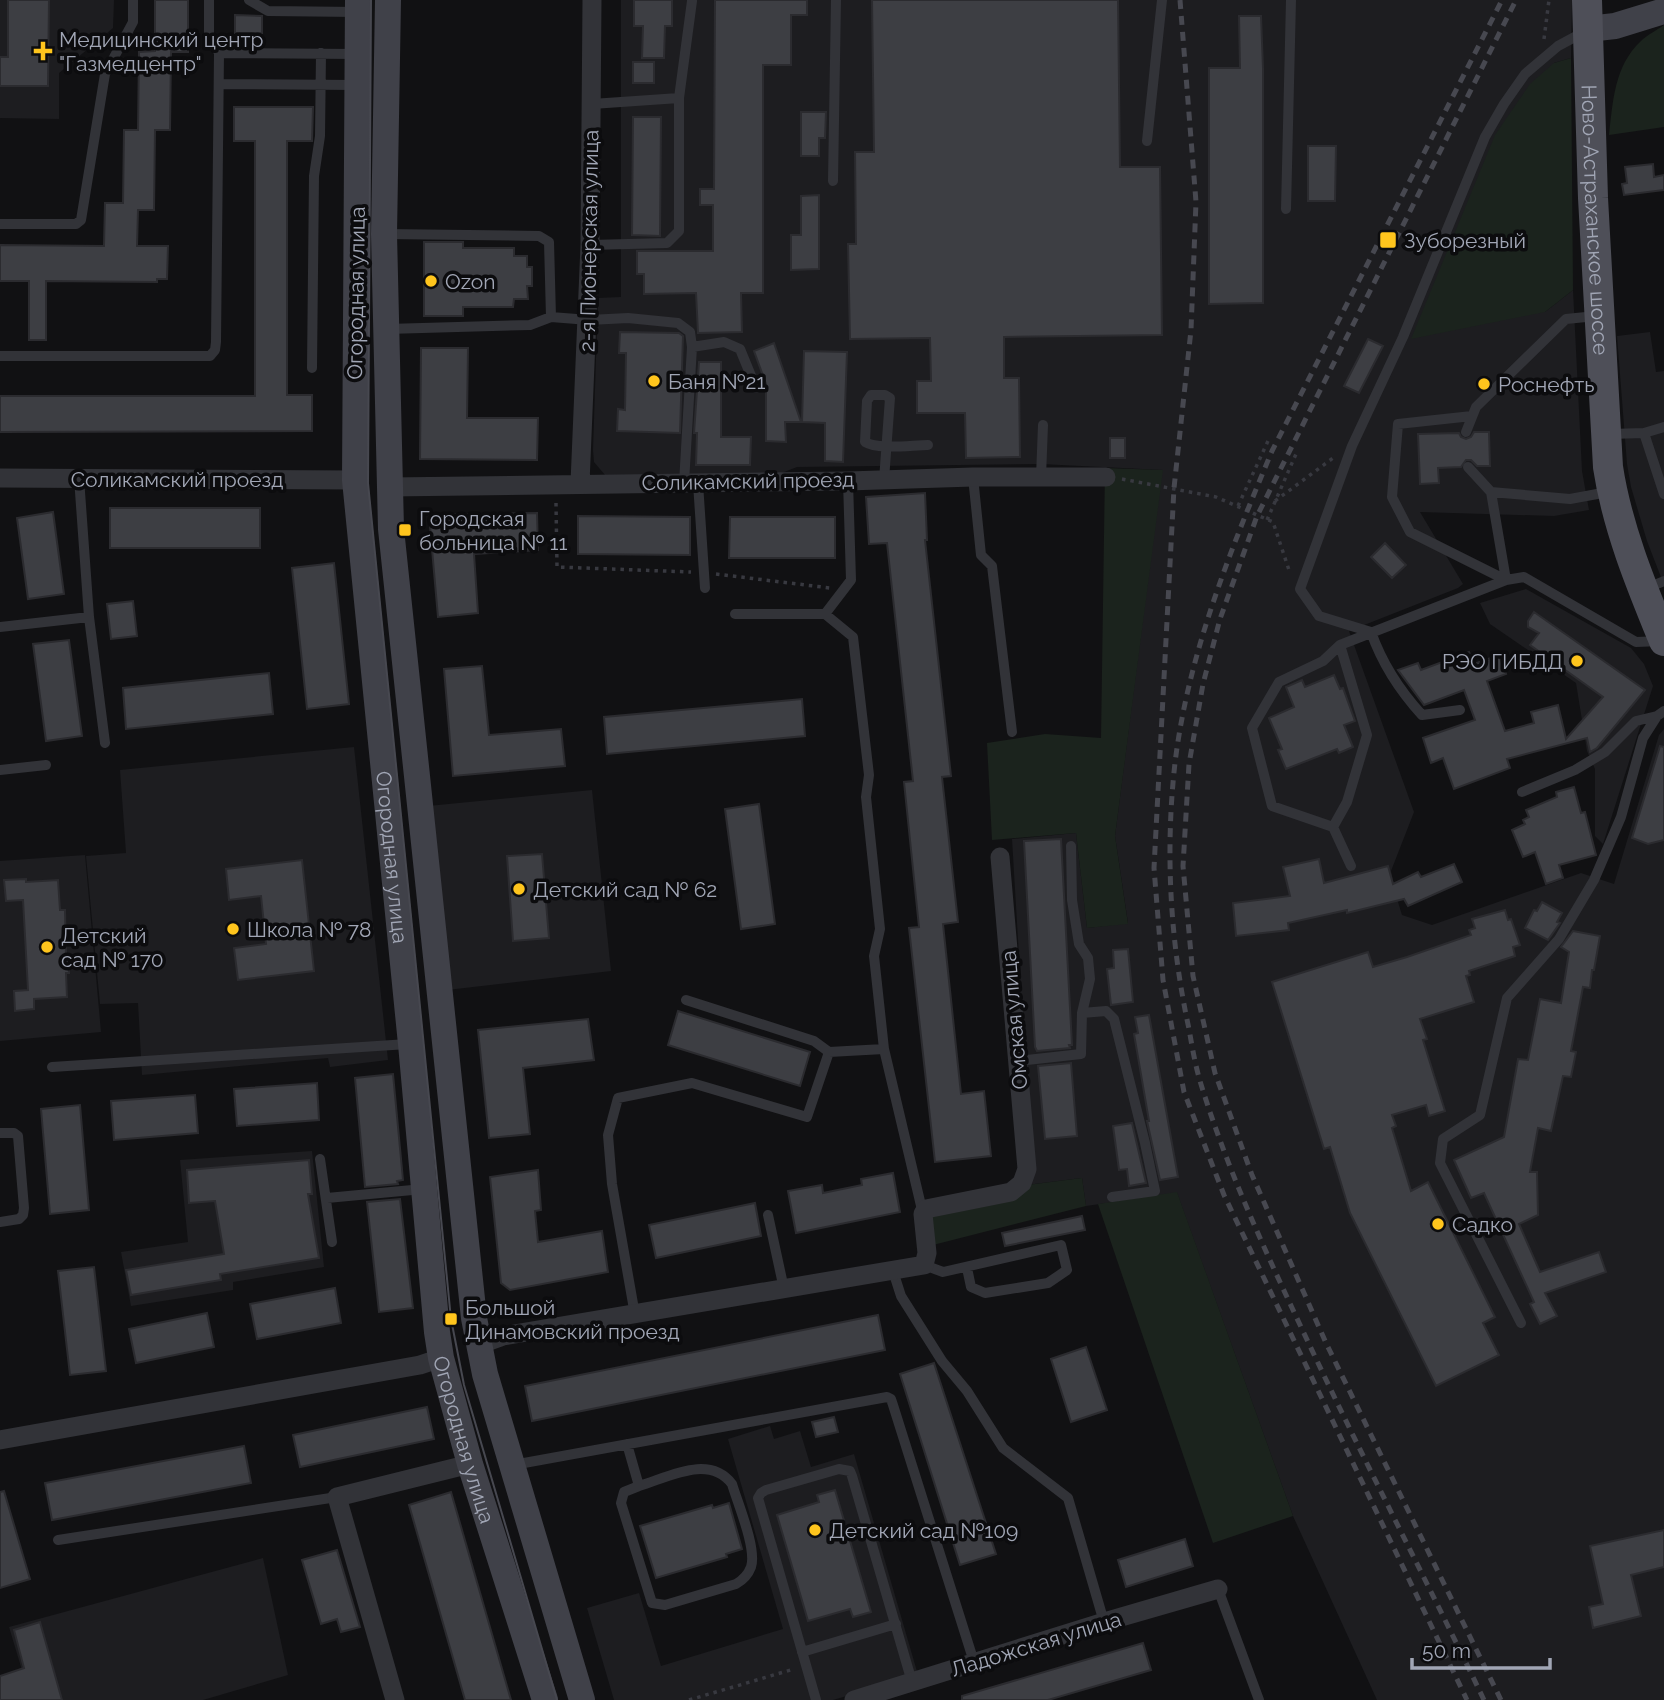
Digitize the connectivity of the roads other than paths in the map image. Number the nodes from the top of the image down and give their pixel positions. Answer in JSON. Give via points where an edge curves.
{"nodes":[{"id":1,"x":133,"y":0,"type":"edge"},
{"id":2,"x":209,"y":0,"type":"edge"},
{"id":3,"x":249,"y":0,"type":"edge"},
{"id":4,"x":388,"y":0,"type":"edge"},
{"id":5,"x":592,"y":0,"type":"edge"},
{"id":6,"x":836,"y":0,"type":"edge"},
{"id":7,"x":1162,"y":0,"type":"edge"},
{"id":8,"x":1291,"y":0,"type":"edge"},
{"id":9,"x":692,"y":1,"type":"edge"},
{"id":10,"x":357,"y":6,"type":"edge"},
{"id":11,"x":1664,"y":11,"type":"edge"},
{"id":12,"x":1587,"y":15,"type":"edge"},
{"id":13,"x":219,"y":52,"type":"junction"},
{"id":14,"x":321,"y":53,"type":"junction"},
{"id":15,"x":357,"y":54,"type":"junction"},
{"id":16,"x":219,"y":84,"type":"junction"},
{"id":17,"x":321,"y":85,"type":"junction"},
{"id":18,"x":357,"y":85,"type":"junction"},
{"id":19,"x":680,"y":98,"type":"junction"},
{"id":20,"x":592,"y":104,"type":"junction"},
{"id":21,"x":1147,"y":141,"type":"dead end"},
{"id":22,"x":833,"y":181,"type":"dead end"},
{"id":23,"x":1286,"y":209,"type":"dead end"},
{"id":24,"x":0,"y":224,"type":"edge"},
{"id":25,"x":384,"y":234,"type":"junction"},
{"id":26,"x":590,"y":245,"type":"junction"},
{"id":27,"x":1600,"y":316,"type":"junction"},
{"id":28,"x":551,"y":317,"type":"junction"},
{"id":29,"x":589,"y":320,"type":"junction"},
{"id":30,"x":387,"y":329,"type":"junction"},
{"id":31,"x":692,"y":347,"type":"junction"},
{"id":32,"x":0,"y":356,"type":"edge"},
{"id":33,"x":312,"y":368,"type":"dead end"},
{"id":34,"x":756,"y":388,"type":"dead end"},
{"id":35,"x":1472,"y":416,"type":"junction"},
{"id":36,"x":1043,"y":425,"type":"dead end"},
{"id":37,"x":1664,"y":427,"type":"edge"},
{"id":38,"x":1466,"y":432,"type":"dead end"},
{"id":39,"x":1644,"y":433,"type":"junction"},
{"id":40,"x":1605,"y":434,"type":"junction"},
{"id":41,"x":888,"y":445,"type":"junction"},
{"id":42,"x":928,"y":445,"type":"dead end"},
{"id":43,"x":1468,"y":467,"type":"dead end"},
{"id":44,"x":973,"y":477,"type":"junction"},
{"id":45,"x":1041,"y":477,"type":"junction"},
{"id":46,"x":1106,"y":477,"type":"dead end"},
{"id":47,"x":0,"y":478,"type":"edge"},
{"id":48,"x":79,"y":478,"type":"junction"},
{"id":49,"x":355,"y":480,"type":"junction"},
{"id":50,"x":884,"y":480,"type":"junction"},
{"id":51,"x":848,"y":481,"type":"junction"},
{"id":52,"x":691,"y":482,"type":"junction"},
{"id":53,"x":580,"y":483,"type":"junction"},
{"id":54,"x":389,"y":487,"type":"junction"},
{"id":55,"x":1491,"y":492,"type":"junction"},
{"id":56,"x":1612,"y":492,"type":"junction"},
{"id":57,"x":1664,"y":494,"type":"edge"},
{"id":58,"x":1506,"y":580,"type":"junction"},
{"id":59,"x":1654,"y":585,"type":"edge"},
{"id":60,"x":705,"y":588,"type":"dead end"},
{"id":61,"x":736,"y":614,"type":"dead end"},
{"id":62,"x":825,"y":614,"type":"junction"},
{"id":63,"x":89,"y":617,"type":"junction"},
{"id":64,"x":0,"y":626,"type":"edge"},
{"id":65,"x":1371,"y":632,"type":"junction"},
{"id":66,"x":1664,"y":641,"type":"edge"},
{"id":67,"x":1340,"y":645,"type":"junction"},
{"id":68,"x":1460,"y":710,"type":"dead end"},
{"id":69,"x":1660,"y":713,"type":"edge"},
{"id":70,"x":1012,"y":732,"type":"dead end"},
{"id":71,"x":105,"y":743,"type":"dead end"},
{"id":72,"x":46,"y":765,"type":"dead end"},
{"id":73,"x":0,"y":770,"type":"edge"},
{"id":74,"x":1521,"y":792,"type":"dead end"},
{"id":75,"x":1333,"y":827,"type":"junction"},
{"id":76,"x":1071,"y":846,"type":"dead end"},
{"id":77,"x":1000,"y":856,"type":"dead end"},
{"id":78,"x":1351,"y":866,"type":"dead end"},
{"id":79,"x":685,"y":1000,"type":"dead end"},
{"id":80,"x":1082,"y":1013,"type":"junction"},
{"id":81,"x":411,"y":1044,"type":"junction"},
{"id":82,"x":884,"y":1049,"type":"junction"},
{"id":83,"x":829,"y":1052,"type":"junction"},
{"id":84,"x":1018,"y":1061,"type":"junction"},
{"id":85,"x":52,"y":1067,"type":"dead end"},
{"id":86,"x":0,"y":1133,"type":"edge"},
{"id":87,"x":320,"y":1159,"type":"dead end"},
{"id":88,"x":423,"y":1189,"type":"junction"},
{"id":89,"x":1112,"y":1197,"type":"dead end"},
{"id":90,"x":327,"y":1198,"type":"junction"},
{"id":91,"x":923,"y":1214,"type":"junction"},
{"id":92,"x":768,"y":1215,"type":"dead end"},
{"id":93,"x":0,"y":1222,"type":"edge"},
{"id":94,"x":332,"y":1242,"type":"dead end"},
{"id":95,"x":924,"y":1265,"type":"junction"},
{"id":96,"x":967,"y":1268,"type":"junction"},
{"id":97,"x":893,"y":1271,"type":"junction"},
{"id":98,"x":784,"y":1289,"type":"junction"},
{"id":99,"x":635,"y":1315,"type":"junction"},
{"id":100,"x":1521,"y":1323,"type":"dead end"},
{"id":101,"x":478,"y":1345,"type":"junction"},
{"id":102,"x":441,"y":1359,"type":"junction"},
{"id":103,"x":0,"y":1440,"type":"edge"},
{"id":104,"x":627,"y":1444,"type":"junction"},
{"id":105,"x":470,"y":1464,"type":"junction"},
{"id":106,"x":512,"y":1465,"type":"junction"},
{"id":107,"x":639,"y":1486,"type":"junction"},
{"id":108,"x":337,"y":1497,"type":"junction"},
{"id":109,"x":58,"y":1540,"type":"dead end"},
{"id":110,"x":1218,"y":1589,"type":"joint"},
{"id":111,"x":1104,"y":1622,"type":"junction"},
{"id":112,"x":896,"y":1624,"type":"junction"},
{"id":113,"x":802,"y":1652,"type":"junction"},
{"id":114,"x":974,"y":1662,"type":"junction"},
{"id":115,"x":903,"y":1689,"type":"edge"},
{"id":116,"x":395,"y":1700,"type":"edge"},
{"id":117,"x":545,"y":1700,"type":"edge"},
{"id":118,"x":582,"y":1700,"type":"edge"},
{"id":119,"x":816,"y":1700,"type":"edge"},
{"id":120,"x":855,"y":1700,"type":"edge"},
{"id":121,"x":1259,"y":1700,"type":"edge"}],
"edges":[{"from":1,"to":24,"type":"lane","via":[[133,22],[105,74],[81,220],[76,224]]},
{"from":2,"to":13,"type":"lane","via":[[209,34]]},
{"from":3,"to":10,"type":"lane","via":[[268,11]]},
{"from":4,"to":25,"type":"street","name":"Огородная улица"},
{"from":5,"to":20,"type":"street","name":"2-я Пионерская улица"},
{"from":6,"to":22,"type":"lane"},
{"from":7,"to":21,"type":"lane"},
{"from":8,"to":23,"type":"lane"},
{"from":9,"to":19,"type":"lane"},
{"from":10,"to":15,"type":"street","name":"Огородная улица"},
{"from":11,"to":12,"type":"street","via":[[1615,26]]},
{"from":12,"to":27,"type":"main road","name":"Ново-Астраханское шоссе"},
{"from":12,"to":65,"type":"lane","via":[[1525,74],[1485,137],[1403,337],[1352,446],[1300,589],[1320,616]]},
{"from":13,"to":14,"type":"lane"},
{"from":13,"to":16,"type":"lane"},
{"from":14,"to":15,"type":"lane"},
{"from":14,"to":17,"type":"lane"},
{"from":15,"to":18,"type":"street","name":"Огородная улица"},
{"from":16,"to":17,"type":"lane"},
{"from":16,"to":32,"type":"lane","via":[[215,350],[203,357]]},
{"from":17,"to":18,"type":"lane"},
{"from":17,"to":33,"type":"lane","via":[[314,176]]},
{"from":18,"to":49,"type":"street","name":"Огородная улица"},
{"from":19,"to":20,"type":"lane"},
{"from":19,"to":26,"type":"lane","via":[[679,231],[667,243]]},
{"from":20,"to":26,"type":"street","name":"2-я Пионерская улица"},
{"from":25,"to":28,"type":"lane","via":[[540,236],[549,242]]},
{"from":25,"to":30,"type":"street","name":"Огородная улица"},
{"from":26,"to":29,"type":"street","name":"2-я Пионерская улица"},
{"from":27,"to":35,"type":"lane","via":[[1566,318]]},
{"from":27,"to":40,"type":"main road","name":"Ново-Астраханское шоссе"},
{"from":28,"to":29,"type":"lane"},
{"from":28,"to":30,"type":"lane","via":[[530,325]]},
{"from":29,"to":31,"type":"lane","via":[[678,323],[690,332]]},
{"from":29,"to":53,"type":"street","name":"2-я Пионерская улица"},
{"from":30,"to":54,"type":"street","name":"Огородная улица"},
{"from":31,"to":34,"type":"lane","via":[[724,342],[740,349]]},
{"from":31,"to":52,"type":"lane"},
{"from":35,"to":38,"type":"lane"},
{"from":35,"to":58,"type":"lane","via":[[1398,424],[1392,497],[1410,532]]},
{"from":36,"to":45,"type":"lane"},
{"from":37,"to":39,"type":"lane"},
{"from":39,"to":40,"type":"lane"},
{"from":39,"to":57,"type":"lane"},
{"from":40,"to":56,"type":"main road","name":"Ново-Астраханское шоссе"},
{"from":41,"to":41,"type":"lane","via":[[865,442],[871,395],[890,398]]},
{"from":41,"to":42,"type":"lane"},
{"from":41,"to":50,"type":"lane"},
{"from":43,"to":55,"type":"lane"},
{"from":44,"to":45,"type":"street","name":"Соликамский проезд"},
{"from":44,"to":50,"type":"street","name":"Соликамский проезд"},
{"from":44,"to":70,"type":"lane","via":[[981,555],[992,566]]},
{"from":45,"to":46,"type":"street","name":"Соликамский проезд"},
{"from":47,"to":48,"type":"street","name":"Соликамский проезд"},
{"from":48,"to":49,"type":"street","name":"Соликамский проезд"},
{"from":48,"to":63,"type":"lane"},
{"from":49,"to":81,"type":"street","name":"Огородная улица"},
{"from":50,"to":51,"type":"street","name":"Соликамский проезд"},
{"from":51,"to":52,"type":"street","name":"Соликамский проезд"},
{"from":51,"to":62,"type":"lane","via":[[851,580]]},
{"from":52,"to":53,"type":"street","name":"Соликамский проезд"},
{"from":52,"to":60,"type":"lane"},
{"from":53,"to":54,"type":"street","name":"Соликамский проезд"},
{"from":54,"to":101,"type":"street","name":"Огородная улица"},
{"from":55,"to":56,"type":"lane","via":[[1570,499]]},
{"from":55,"to":58,"type":"lane"},
{"from":56,"to":59,"type":"main road","name":"Ново-Астраханское шоссе"},
{"from":58,"to":65,"type":"lane"},
{"from":58,"to":66,"type":"lane","via":[[1524,577],[1538,583],[1636,642]]},
{"from":59,"to":66,"type":"main road","name":"Ново-Астраханское шоссе"},
{"from":61,"to":62,"type":"lane"},
{"from":62,"to":82,"type":"lane","via":[[853,637],[869,775],[866,797],[880,929],[874,956]]},
{"from":63,"to":64,"type":"lane"},
{"from":63,"to":71,"type":"lane"},
{"from":65,"to":67,"type":"lane"},
{"from":65,"to":68,"type":"lane","via":[[1378,653],[1422,715]]},
{"from":67,"to":75,"type":"lane","via":[[1367,735],[1347,802]]},
{"from":67,"to":75,"type":"lane","via":[[1323,661],[1279,682],[1252,729],[1272,806]]},
{"from":69,"to":74,"type":"lane","via":[[1636,721],[1605,752],[1575,770]]},
{"from":69,"to":100,"type":"lane","via":[[1643,738],[1621,817],[1594,880],[1559,939],[1507,998],[1480,1115],[1443,1139],[1440,1163]]},
{"from":72,"to":73,"type":"lane"},
{"from":75,"to":78,"type":"lane"},
{"from":76,"to":80,"type":"lane","via":[[1072,900],[1090,979]]},
{"from":77,"to":84,"type":"street","name":"Омская улица"},
{"from":79,"to":83,"type":"lane","via":[[814,1041]]},
{"from":80,"to":84,"type":"lane","via":[[1081,1054]]},
{"from":80,"to":89,"type":"lane","via":[[1106,1011],[1114,1018],[1155,1191]]},
{"from":81,"to":85,"type":"lane"},
{"from":81,"to":88,"type":"street","name":"Огородная улица"},
{"from":82,"to":83,"type":"lane"},
{"from":82,"to":91,"type":"lane"},
{"from":83,"to":99,"type":"lane","via":[[807,1117],[692,1083],[618,1098],[608,1135]]},
{"from":84,"to":91,"type":"street","name":"Омская улица","via":[[1027,1169],[1022,1183],[1011,1192],[931,1206]]},
{"from":86,"to":93,"type":"lane","via":[[18,1136],[24,1208],[19,1219]]},
{"from":87,"to":90,"type":"lane"},
{"from":88,"to":90,"type":"lane"},
{"from":88,"to":102,"type":"street","name":"Огородная улица"},
{"from":90,"to":94,"type":"lane"},
{"from":91,"to":95,"type":"street"},
{"from":92,"to":98,"type":"lane"},
{"from":95,"to":96,"type":"lane","via":[[943,1272]]},
{"from":95,"to":97,"type":"street"},
{"from":96,"to":96,"type":"lane","via":[[971,1287],[985,1293],[1048,1283],[1067,1270],[1061,1245]]},
{"from":97,"to":98,"type":"street"},
{"from":97,"to":111,"type":"lane","via":[[901,1296],[1003,1448],[1068,1498]]},
{"from":98,"to":99,"type":"street"},
{"from":99,"to":101,"type":"street","via":[[503,1336]]},
{"from":101,"to":106,"type":"street","name":"Огородная улица"},
{"from":102,"to":103,"type":"street"},
{"from":102,"to":105,"type":"street","name":"Огородная улица"},
{"from":104,"to":106,"type":"lane"},
{"from":104,"to":107,"type":"lane"},
{"from":104,"to":114,"type":"lane","via":[[880,1397],[891,1399]]},
{"from":105,"to":108,"type":"street"},
{"from":105,"to":117,"type":"street","name":"Огородная улица"},
{"from":106,"to":118,"type":"street","name":"Огородная улица"},
{"from":107,"to":107,"type":"lane","via":[[702,1467],[726,1476],[753,1553],[745,1578],[665,1605],[652,1603],[621,1503],[624,1492]]},
{"from":108,"to":109,"type":"lane"},
{"from":108,"to":116,"type":"street"},
{"from":110,"to":111,"type":"street","name":"Ладожская улица"},
{"from":110,"to":121,"type":"lane"},
{"from":111,"to":114,"type":"street","name":"Ладожская улица"},
{"from":112,"to":113,"type":"lane"},
{"from":112,"to":113,"type":"lane","via":[[849,1471],[839,1469],[766,1490],[758,1498]]},
{"from":112,"to":115,"type":"lane"},
{"from":113,"to":119,"type":"lane"},
{"from":114,"to":115,"type":"street","name":"Ладожская улица"},
{"from":115,"to":120,"type":"street","name":"Ладожская улица"}]}
